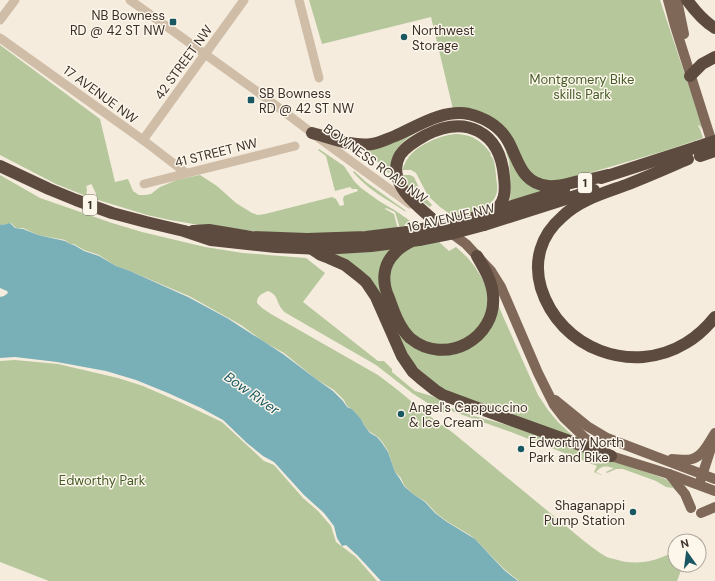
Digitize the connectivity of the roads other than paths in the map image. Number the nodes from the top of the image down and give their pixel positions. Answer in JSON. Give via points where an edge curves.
{"nodes":[{"id":1,"x":15,"y":0,"type":"edge"},
{"id":2,"x":130,"y":0,"type":"edge"},
{"id":3,"x":244,"y":0,"type":"edge"},
{"id":4,"x":299,"y":0,"type":"edge"},
{"id":5,"x":668,"y":0,"type":"edge"},
{"id":6,"x":677,"y":0,"type":"edge"},
{"id":7,"x":687,"y":0,"type":"edge"},
{"id":8,"x":0,"y":20,"type":"edge"},
{"id":9,"x":715,"y":28,"type":"edge"},
{"id":10,"x":0,"y":38,"type":"edge"},
{"id":11,"x":205,"y":54,"type":"junction"},
{"id":12,"x":715,"y":57,"type":"edge"},
{"id":13,"x":692,"y":74,"type":"junction"},
{"id":14,"x":319,"y":78,"type":"dead end"},
{"id":15,"x":312,"y":133,"type":"junction"},
{"id":16,"x":715,"y":135,"type":"edge"},
{"id":17,"x":143,"y":140,"type":"junction"},
{"id":18,"x":715,"y":141,"type":"edge"},
{"id":19,"x":295,"y":146,"type":"dead end"},
{"id":20,"x":698,"y":151,"type":"junction"},
{"id":21,"x":715,"y":151,"type":"edge"},
{"id":22,"x":688,"y":159,"type":"junction"},
{"id":23,"x":0,"y":166,"type":"edge"},
{"id":24,"x":186,"y":173,"type":"junction"},
{"id":25,"x":608,"y":176,"type":"junction"},
{"id":26,"x":144,"y":184,"type":"dead end"},
{"id":27,"x":493,"y":212,"type":"junction"},
{"id":28,"x":431,"y":218,"type":"junction"},
{"id":29,"x":184,"y":231,"type":"junction"},
{"id":30,"x":413,"y":238,"type":"junction"},
{"id":31,"x":311,"y":248,"type":"junction"},
{"id":32,"x":477,"y":256,"type":"junction"},
{"id":33,"x":715,"y":317,"type":"edge"},
{"id":34,"x":551,"y":396,"type":"junction"},
{"id":35,"x":715,"y":434,"type":"edge"},
{"id":36,"x":611,"y":456,"type":"junction"},
{"id":37,"x":663,"y":458,"type":"junction"},
{"id":38,"x":669,"y":474,"type":"junction"},
{"id":39,"x":703,"y":474,"type":"junction"},
{"id":40,"x":715,"y":477,"type":"edge"},
{"id":41,"x":699,"y":484,"type":"junction"},
{"id":42,"x":713,"y":490,"type":"edge"},
{"id":43,"x":715,"y":507,"type":"edge"},
{"id":44,"x":691,"y":508,"type":"dead end"},
{"id":45,"x":701,"y":513,"type":"dead end"}],
"edges":[{"from":1,"to":8,"type":"street"},
{"from":2,"to":11,"type":"street","name":"BOWNESS ROAD NW"},
{"from":3,"to":11,"type":"street","name":"42 STREET NW"},
{"from":4,"to":14,"type":"street"},
{"from":5,"to":13,"type":"main road"},
{"from":6,"to":13,"type":"main road"},
{"from":7,"to":9,"type":"highway","via":[[698,14]]},
{"from":10,"to":17,"type":"street","name":"17 AVENUE NW"},
{"from":11,"to":15,"type":"street","name":"BOWNESS ROAD NW"},
{"from":11,"to":17,"type":"street","name":"42 STREET NW"},
{"from":12,"to":13,"type":"highway","via":[[702,64]]},
{"from":13,"to":16,"type":"main road"},
{"from":13,"to":21,"type":"main road"},
{"from":15,"to":25,"type":"highway","via":[[364,145],[384,141],[439,116],[452,113],[466,114],[494,125],[508,142],[521,170],[536,183],[553,186]]},
{"from":15,"to":28,"type":"street","name":"BOWNESS ROAD NW"},
{"from":17,"to":24,"type":"street","name":"17 AVENUE NW"},
{"from":18,"to":20,"type":"highway","name":"16 AVENUE NW","number":"1","bridge":true},
{"from":19,"to":24,"type":"street","name":"41 STREET NW"},
{"from":20,"to":21,"type":"highway","name":"16 AVENUE NW","number":"1","bridge":true},
{"from":20,"to":22,"type":"highway","name":"16 AVENUE NW","number":"1"},
{"from":20,"to":25,"type":"highway","name":"16 AVENUE NW","number":"1"},
{"from":22,"to":30,"type":"highway","name":"16 AVENUE NW","number":"1","bridge":true,"via":[[484,225],[454,233]]},
{"from":22,"to":33,"type":"highway","via":[[590,199],[562,216],[542,245],[539,256],[539,281],[548,306],[560,323],[595,349],[618,356],[630,358],[665,353],[687,343]]},
{"from":23,"to":29,"type":"highway","name":"16 AVENUE NW","number":"1","via":[[49,189],[112,213]]},
{"from":24,"to":26,"type":"street","name":"41 STREET NW"},
{"from":25,"to":27,"type":"highway","name":"16 AVENUE NW","number":"1"},
{"from":27,"to":28,"type":"highway","via":[[501,204],[504,192],[504,170],[498,151],[490,139],[477,131],[452,126],[437,130],[416,141],[404,150],[397,163],[397,178],[404,191]]},
{"from":27,"to":30,"type":"highway","name":"16 AVENUE NW","number":"1","bridge":true,"via":[[433,227]]},
{"from":28,"to":32,"type":"main road","name":"BOWNESS ROAD NW","via":[[466,244]]},
{"from":29,"to":30,"type":"highway","name":"16 AVENUE NW","number":"1","via":[[209,230],[251,237],[302,239]]},
{"from":29,"to":31,"type":"highway","name":"16 AVENUE NW","number":"1","via":[[211,240]]},
{"from":30,"to":31,"type":"highway","name":"16 AVENUE NW","number":"1","via":[[345,248]]},
{"from":30,"to":32,"type":"highway","via":[[390,259],[385,271],[385,287],[404,331],[421,345],[435,349],[450,350],[469,343],[480,334],[490,317],[492,289]]},
{"from":31,"to":36,"type":"highway","via":[[345,265],[366,282],[376,297],[402,356],[413,372],[435,390]]},
{"from":32,"to":34,"type":"main road","name":"BOWNESS ROAD NW","via":[[501,287],[538,373]]},
{"from":34,"to":36,"type":"main road","name":"BOWNESS ROAD NW","via":[[564,418],[585,438]]},
{"from":34,"to":37,"type":"main road","name":"BOWNESS ROAD NW","via":[[587,426],[607,438]]},
{"from":35,"to":37,"type":"main road","via":[[696,458]]},
{"from":35,"to":39,"type":"main road"},
{"from":36,"to":38,"type":"main road","name":"BOWNESS ROAD NW"},
{"from":37,"to":39,"type":"main road","name":"BOWNESS ROAD NW"},
{"from":38,"to":41,"type":"main road","name":"BOWNESS ROAD NW"},
{"from":38,"to":44,"type":"main road"},
{"from":39,"to":40,"type":"main road","name":"BOWNESS ROAD NW"},
{"from":39,"to":41,"type":"main road"},
{"from":40,"to":42,"type":"main road"},
{"from":41,"to":42,"type":"main road","name":"BOWNESS ROAD NW"},
{"from":43,"to":45,"type":"main road"}]}
